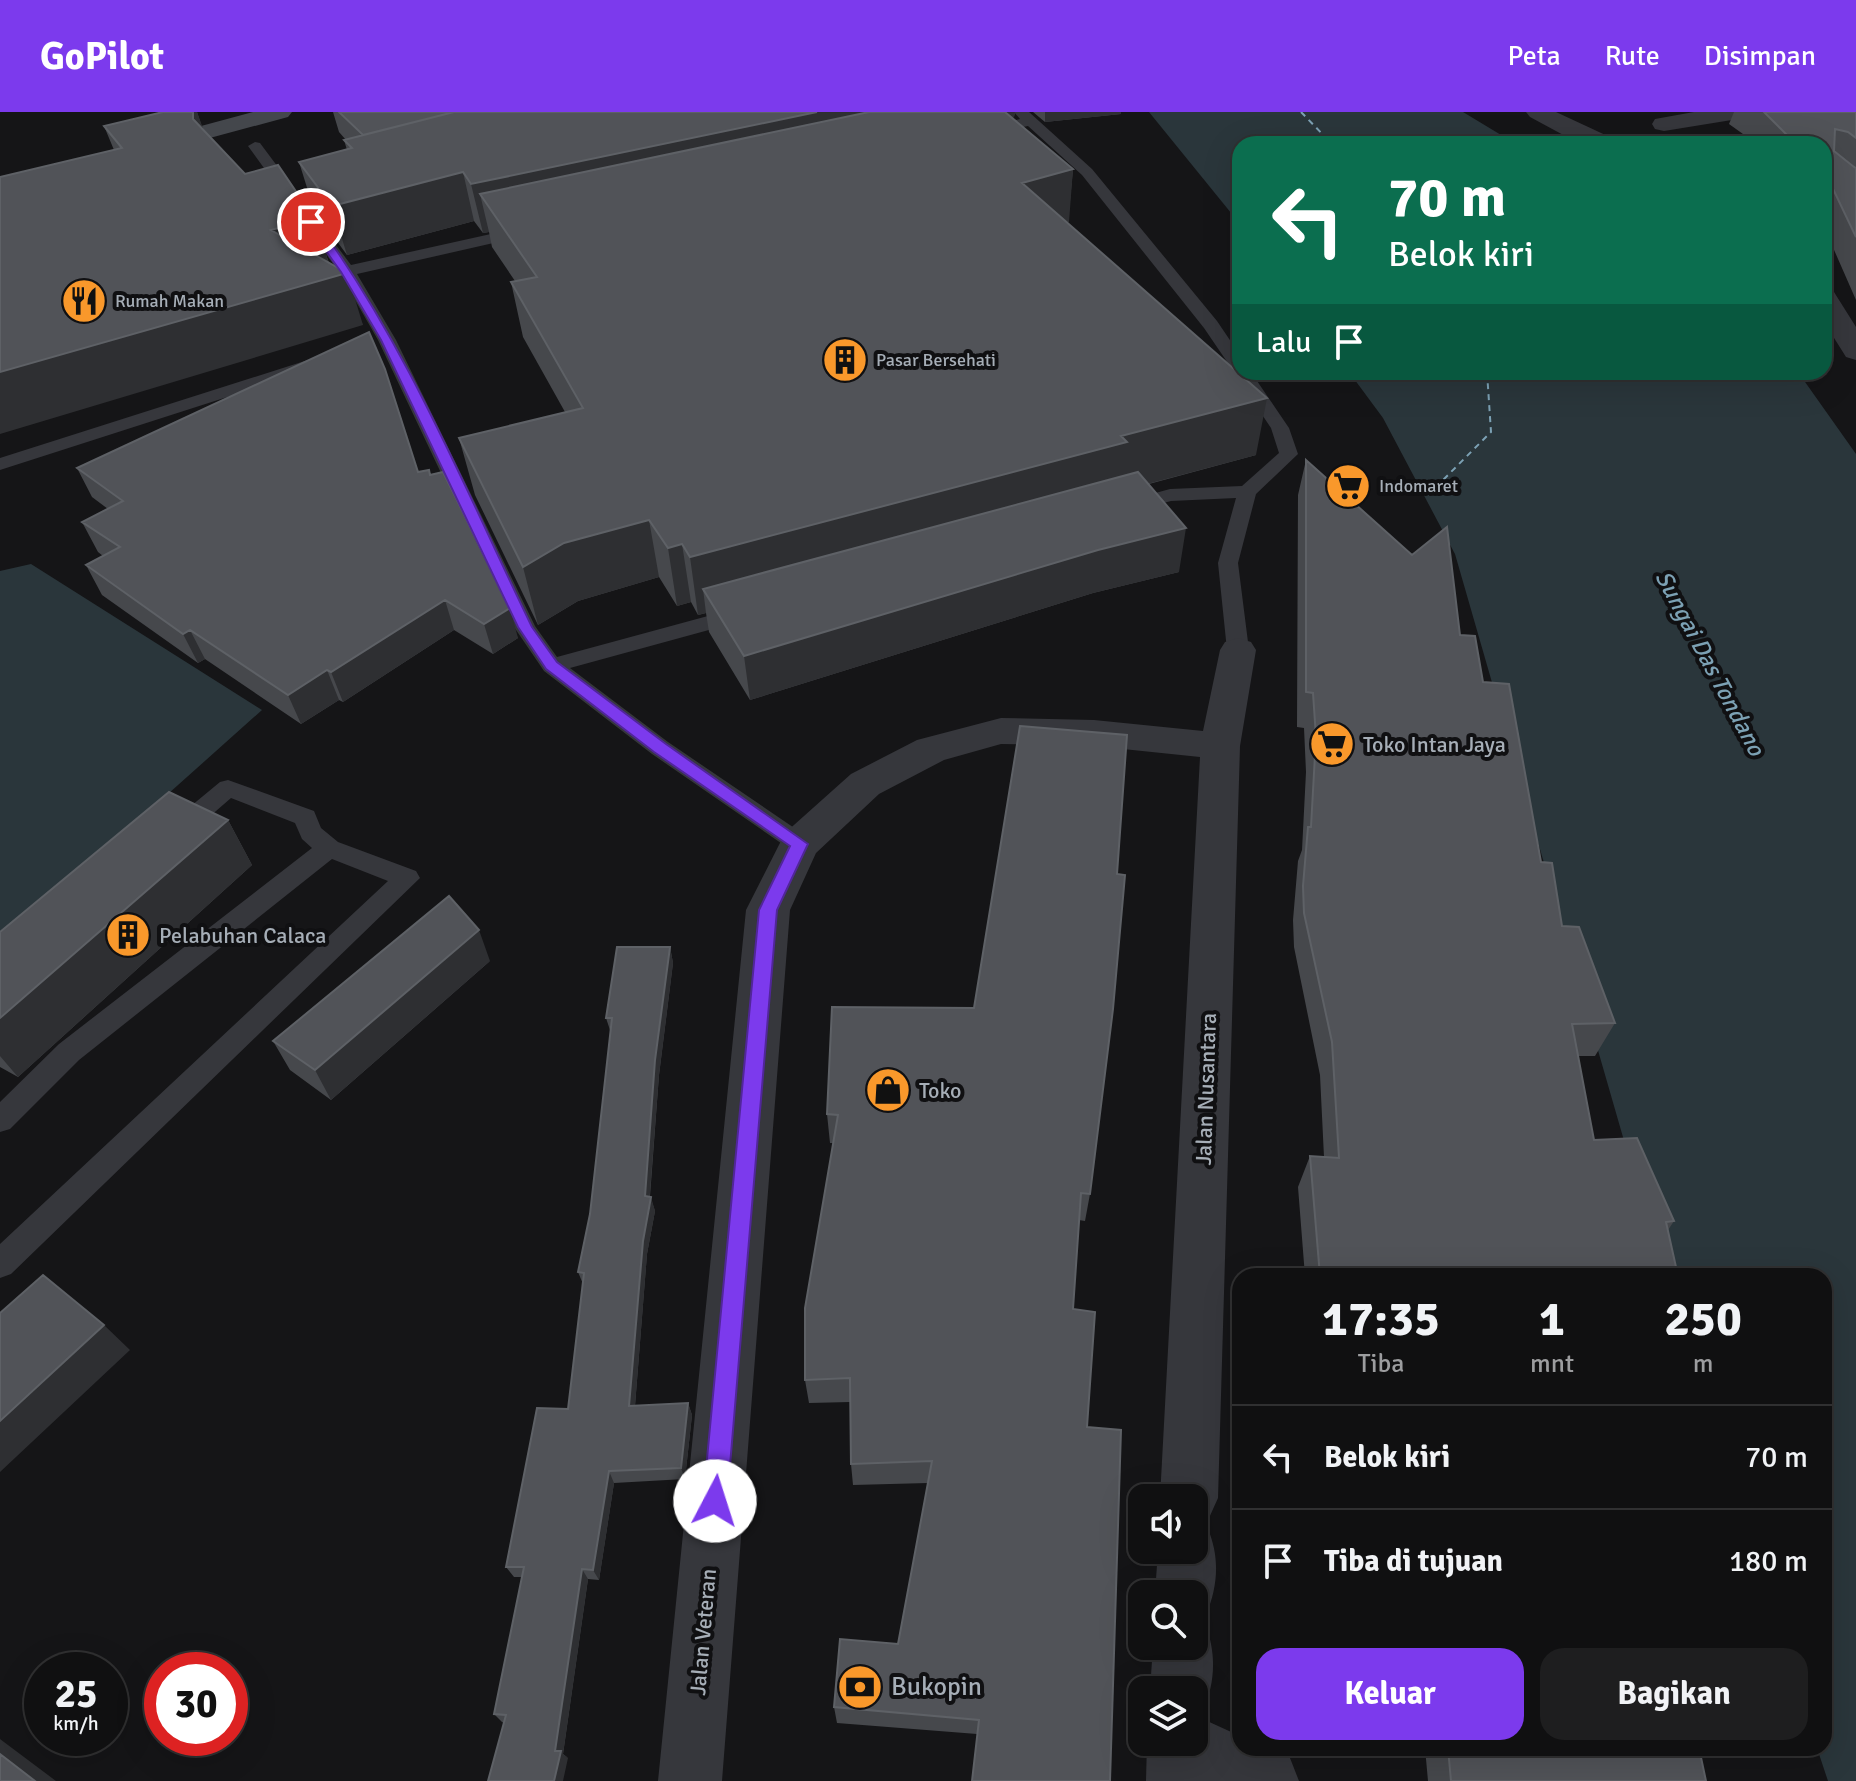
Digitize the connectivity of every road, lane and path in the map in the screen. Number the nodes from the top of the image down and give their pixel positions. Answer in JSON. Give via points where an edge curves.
{"nodes":[{"id":1,"x":280,"y":112,"type":"edge"},
{"id":2,"x":1738,"y":112,"type":"edge"},
{"id":3,"x":1544,"y":115,"type":"edge"},
{"id":4,"x":1026,"y":116,"type":"edge"},
{"id":5,"x":1664,"y":124,"type":"dead end"},
{"id":6,"x":970,"y":134,"type":"edge"},
{"id":7,"x":1583,"y":136,"type":"edge"},
{"id":8,"x":255,"y":146,"type":"dead end"},
{"id":9,"x":120,"y":155,"type":"edge"},
{"id":10,"x":534,"y":230,"type":"edge"},
{"id":11,"x":347,"y":271,"type":"junction"},
{"id":12,"x":1832,"y":311,"type":"edge"},
{"id":13,"x":1856,"y":351,"type":"edge"},
{"id":14,"x":1232,"y":355,"type":"edge"},
{"id":15,"x":327,"y":359,"type":"edge"},
{"id":16,"x":1249,"y":380,"type":"edge"},
{"id":17,"x":0,"y":464,"type":"edge"},
{"id":18,"x":1247,"y":492,"type":"junction"},
{"id":19,"x":1110,"y":512,"type":"edge"},
{"id":20,"x":763,"y":608,"type":"edge"},
{"id":21,"x":552,"y":666,"type":"junction"},
{"id":22,"x":1234,"y":666,"type":"joint"},
{"id":23,"x":1220,"y":746,"type":"junction"},
{"id":24,"x":800,"y":844,"type":"junction"},
{"id":25,"x":329,"y":848,"type":"junction"},
{"id":26,"x":156,"y":849,"type":"edge"},
{"id":27,"x":0,"y":1120,"type":"edge"},
{"id":28,"x":0,"y":1264,"type":"edge"},
{"id":29,"x":1190,"y":1484,"type":"edge"},
{"id":30,"x":1208,"y":1755,"type":"edge"},
{"id":31,"x":1179,"y":1756,"type":"edge"},
{"id":32,"x":690,"y":1781,"type":"edge"},
{"id":33,"x":1178,"y":1781,"type":"edge"},
{"id":34,"x":1267,"y":1781,"type":"edge"}],
"edges":[{"from":1,"to":9,"type":"main road"},
{"from":2,"to":5,"type":"street"},
{"from":3,"to":7,"type":"street"},
{"from":4,"to":6,"type":"lane"},
{"from":4,"to":14,"type":"lane","via":[[1087,172]]},
{"from":8,"to":11,"type":"lane","via":[[300,196]]},
{"from":10,"to":11,"type":"lane"},
{"from":11,"to":21,"type":"lane","via":[[525,627]]},
{"from":12,"to":13,"type":"street"},
{"from":15,"to":17,"type":"lane"},
{"from":16,"to":18,"type":"lane","via":[[1280,428],[1289,454]]},
{"from":18,"to":19,"type":"lane","via":[[1170,495]]},
{"from":18,"to":22,"type":"lane","via":[[1228,563]]},
{"from":20,"to":21,"type":"lane"},
{"from":21,"to":24,"type":"lane"},
{"from":22,"to":23,"type":"street","name":"Jalan Nusantara"},
{"from":23,"to":24,"type":"street","name":"Jalan Veteran","via":[[1094,733],[1001,731],[931,750],[865,784]]},
{"from":23,"to":29,"type":"street","name":"Jalan Nusantara"},
{"from":24,"to":32,"type":"street","name":"Jalan Veteran","via":[[768,910]]},
{"from":25,"to":26,"type":"lane","via":[[311,833],[305,817],[228,788]]},
{"from":25,"to":27,"type":"lane","via":[[69,1052]]},
{"from":25,"to":28,"type":"lane","via":[[407,878]]},
{"from":30,"to":34,"type":"street"},
{"from":31,"to":33,"type":"street"}]}
